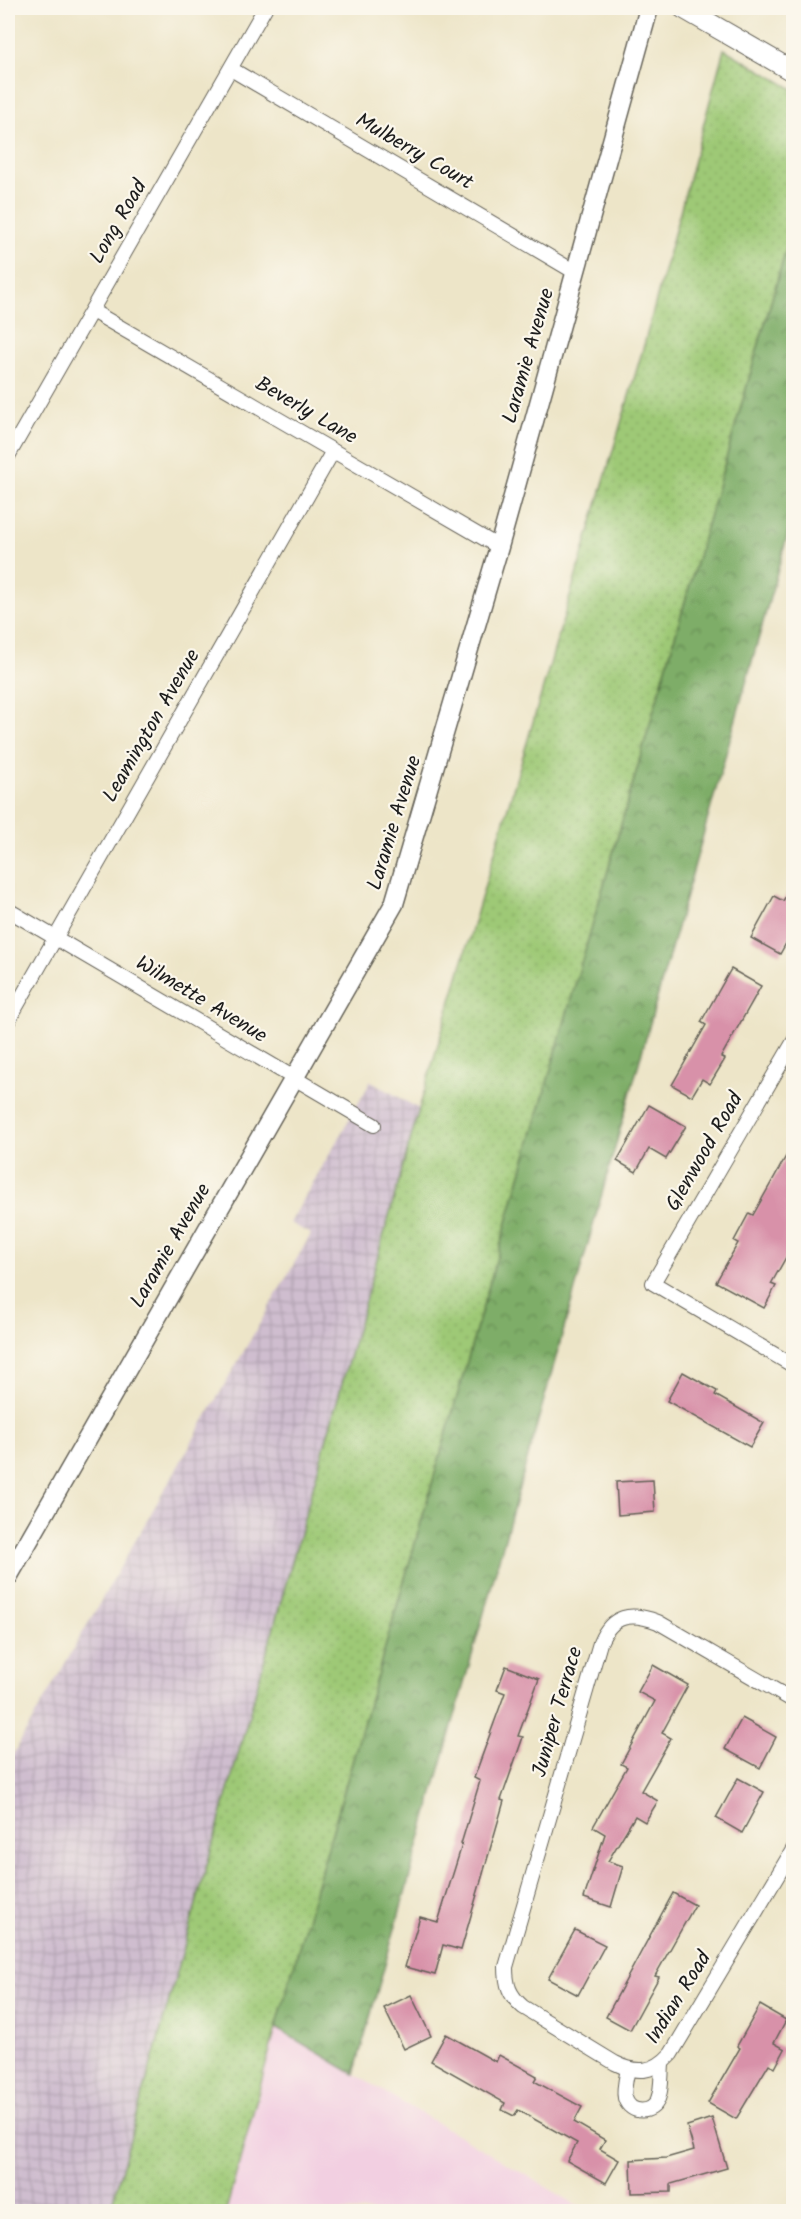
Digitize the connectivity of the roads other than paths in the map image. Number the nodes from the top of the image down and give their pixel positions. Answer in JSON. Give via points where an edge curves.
{"nodes":[{"id":1,"x":266,"y":8,"type":"edge"},
{"id":2,"x":649,"y":8,"type":"edge"},
{"id":3,"x":683,"y":8,"type":"edge"},
{"id":4,"x":231,"y":69,"type":"junction"},
{"id":5,"x":794,"y":72,"type":"edge"},
{"id":6,"x":575,"y":272,"type":"junction"},
{"id":7,"x":92,"y":310,"type":"junction"},
{"id":8,"x":333,"y":451,"type":"junction"},
{"id":9,"x":8,"y":456,"type":"edge"},
{"id":10,"x":499,"y":547,"type":"junction"},
{"id":11,"x":8,"y":910,"type":"edge"},
{"id":12,"x":55,"y":938,"type":"junction"},
{"id":13,"x":8,"y":1021,"type":"edge"},
{"id":14,"x":794,"y":1041,"type":"edge"},
{"id":15,"x":293,"y":1079,"type":"junction"},
{"id":16,"x":374,"y":1125,"type":"dead end"},
{"id":17,"x":792,"y":1361,"type":"edge"},
{"id":18,"x":8,"y":1577,"type":"edge"},
{"id":19,"x":794,"y":1701,"type":"edge"},
{"id":20,"x":794,"y":1848,"type":"edge"},
{"id":21,"x":662,"y":2065,"type":"junction"},
{"id":22,"x":628,"y":2069,"type":"junction"}],
"edges":[{"from":1,"to":4,"type":"street","name":"Long Road"},
{"from":2,"to":6,"type":"street","name":"Laramie Avenue"},
{"from":3,"to":5,"type":"main road"},
{"from":4,"to":6,"type":"street","name":"Mulberry Court"},
{"from":4,"to":7,"type":"street","name":"Long Road"},
{"from":6,"to":10,"type":"street","name":"Laramie Avenue"},
{"from":7,"to":8,"type":"street","name":"Beverly Lane"},
{"from":7,"to":9,"type":"street","name":"Long Road"},
{"from":8,"to":10,"type":"street","name":"Beverly Lane"},
{"from":8,"to":12,"type":"street","name":"Leamington Avenue"},
{"from":10,"to":15,"type":"street","name":"Laramie Avenue","via":[[394,904]]},
{"from":11,"to":12,"type":"street","name":"Wilmette Avenue"},
{"from":12,"to":13,"type":"street","name":"Leamington Avenue"},
{"from":12,"to":15,"type":"street","name":"Wilmette Avenue"},
{"from":14,"to":17,"type":"street","name":"Glenwood Road","via":[[653,1283]]},
{"from":15,"to":16,"type":"street","name":"Wilmette Avenue"},
{"from":15,"to":18,"type":"street","name":"Laramie Avenue"},
{"from":19,"to":22,"type":"street","name":"Juniper Terrace","via":[[658,1622],[644,1617],[622,1618],[605,1632],[506,1967],[507,1988],[523,2007]]},
{"from":20,"to":21,"type":"street","name":"Indian Road"},
{"from":21,"to":22,"type":"street","name":"Indian Road"},
{"from":21,"to":22,"type":"street","via":[[658,2099],[652,2107],[639,2111],[628,2106],[625,2099]]}]}
